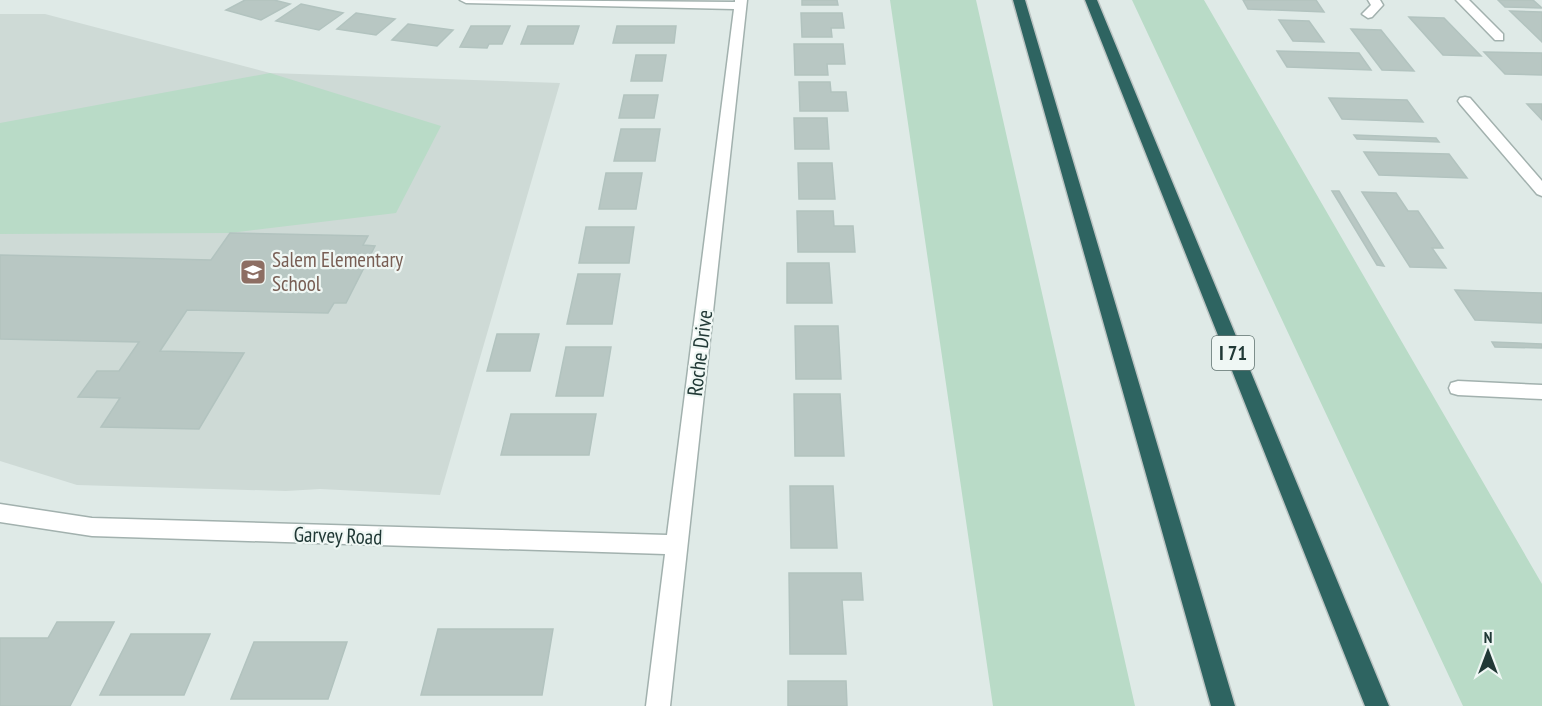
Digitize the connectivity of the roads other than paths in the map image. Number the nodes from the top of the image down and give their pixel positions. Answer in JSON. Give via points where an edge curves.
{"nodes":[{"id":1,"x":466,"y":0,"type":"edge"},
{"id":2,"x":1019,"y":0,"type":"edge"},
{"id":3,"x":1091,"y":0,"type":"edge"},
{"id":4,"x":1374,"y":0,"type":"edge"},
{"id":5,"x":1462,"y":0,"type":"edge"},
{"id":6,"x":740,"y":3,"type":"edge"},
{"id":7,"x":1368,"y":14,"type":"dead end"},
{"id":8,"x":1499,"y":37,"type":"dead end"},
{"id":9,"x":1465,"y":101,"type":"dead end"},
{"id":10,"x":1542,"y":191,"type":"edge"},
{"id":11,"x":1458,"y":388,"type":"dead end"},
{"id":12,"x":1542,"y":392,"type":"edge"},
{"id":13,"x":0,"y":513,"type":"edge"},
{"id":14,"x":677,"y":545,"type":"junction"},
{"id":15,"x":658,"y":706,"type":"edge"},
{"id":16,"x":1223,"y":706,"type":"edge"},
{"id":17,"x":1377,"y":706,"type":"edge"}],
"edges":[{"from":1,"to":6,"type":"street"},
{"from":2,"to":16,"type":"highway"},
{"from":3,"to":17,"type":"highway","number":"I 71"},
{"from":4,"to":7,"type":"street","via":[[1377,6]]},
{"from":5,"to":8,"type":"street"},
{"from":6,"to":14,"type":"street","name":"Roche Drive"},
{"from":9,"to":10,"type":"street"},
{"from":11,"to":12,"type":"street"},
{"from":13,"to":14,"type":"street","name":"Garvey Road","via":[[104,527]]},
{"from":14,"to":15,"type":"street","name":"Roche Drive"}]}
